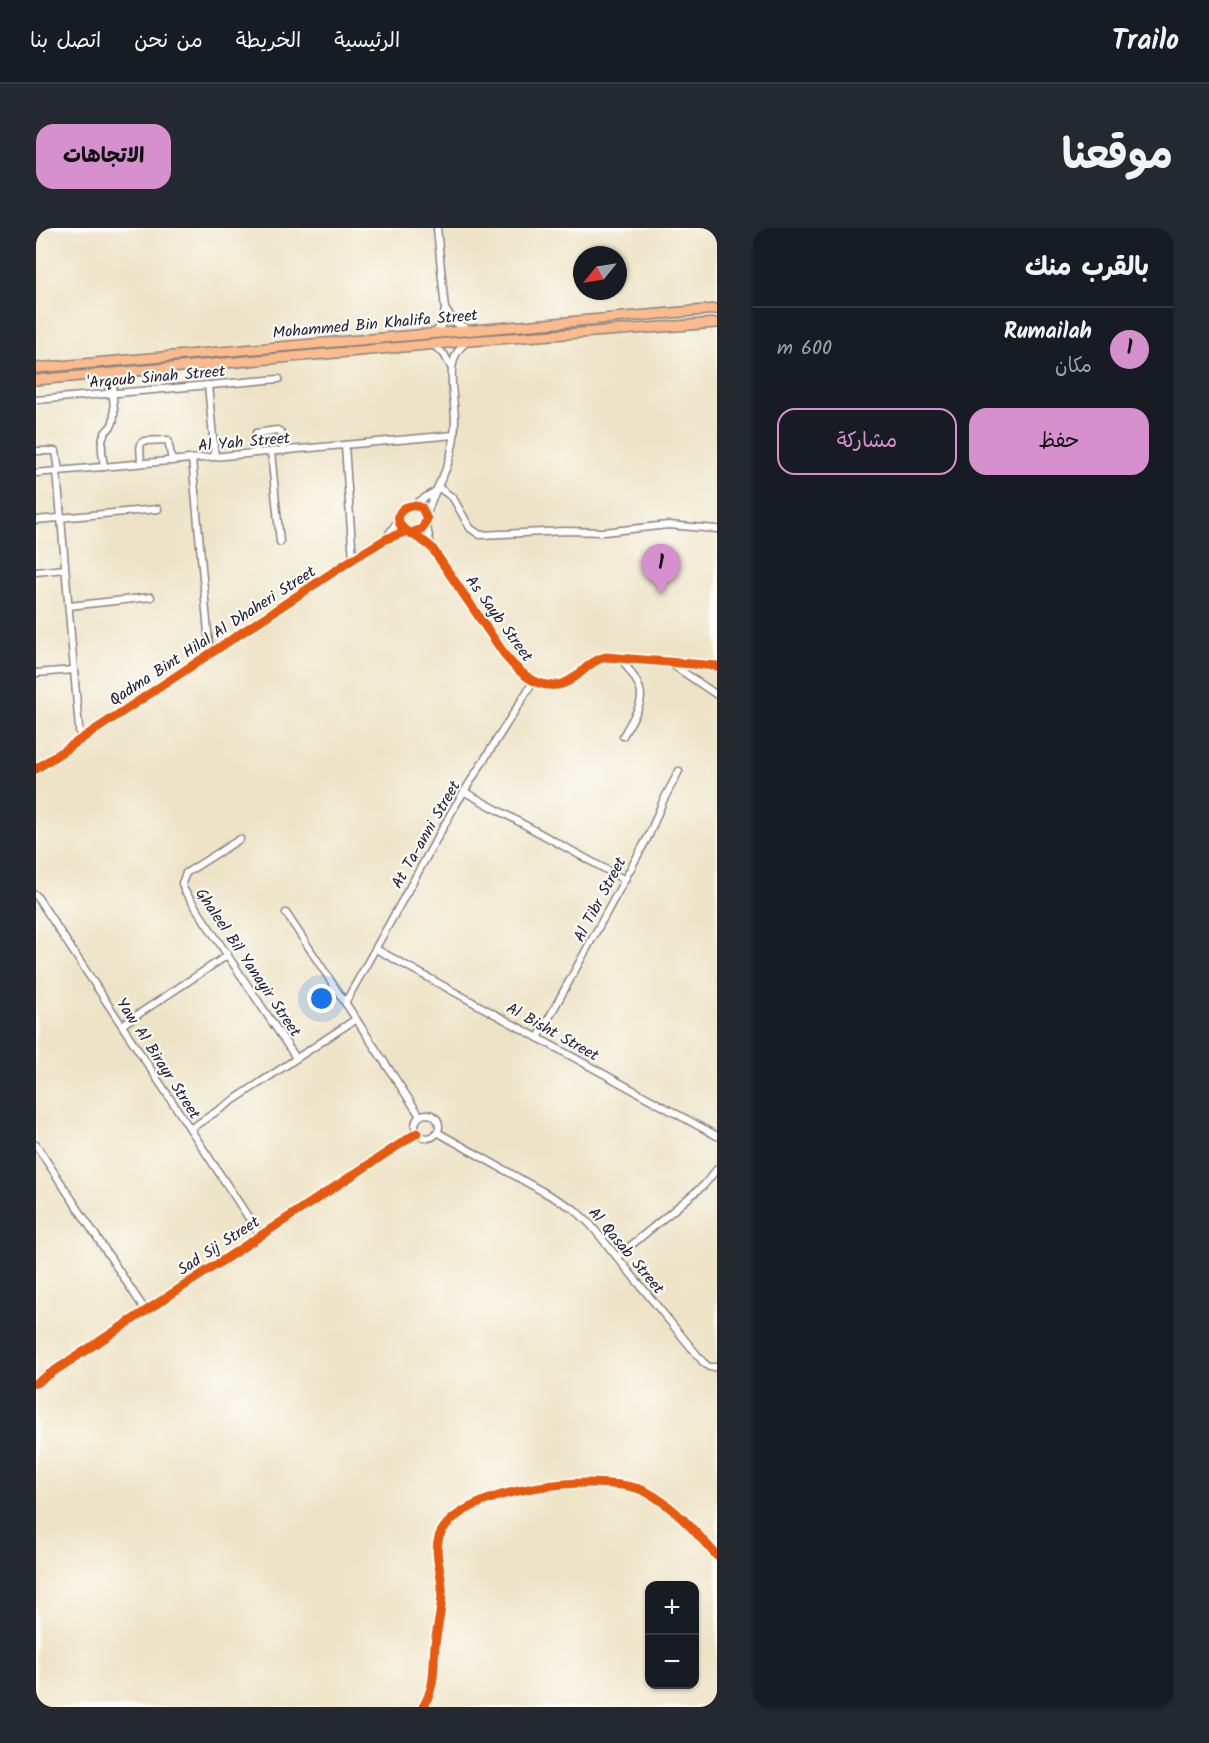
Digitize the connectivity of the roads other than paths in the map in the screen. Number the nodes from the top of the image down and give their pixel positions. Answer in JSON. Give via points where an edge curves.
{"nodes":[{"id":1,"x":437,"y":228,"type":"edge"},
{"id":2,"x":446,"y":309,"type":"junction"},
{"id":3,"x":717,"y":309,"type":"edge"},
{"id":4,"x":717,"y":323,"type":"edge"},
{"id":5,"x":472,"y":330,"type":"junction"},
{"id":6,"x":435,"y":333,"type":"junction"},
{"id":7,"x":470,"y":341,"type":"junction"},
{"id":8,"x":432,"y":345,"type":"junction"},
{"id":9,"x":452,"y":367,"type":"junction"},
{"id":10,"x":36,"y":368,"type":"edge"},
{"id":11,"x":124,"y":372,"type":"junction"},
{"id":12,"x":96,"y":375,"type":"junction"},
{"id":13,"x":279,"y":379,"type":"dead end"},
{"id":14,"x":36,"y":380,"type":"edge"},
{"id":15,"x":208,"y":385,"type":"junction"},
{"id":16,"x":111,"y":394,"type":"junction"},
{"id":17,"x":36,"y":400,"type":"edge"},
{"id":18,"x":454,"y":435,"type":"junction"},
{"id":19,"x":345,"y":446,"type":"junction"},
{"id":20,"x":36,"y":451,"type":"edge"},
{"id":21,"x":284,"y":451,"type":"junction"},
{"id":22,"x":271,"y":452,"type":"junction"},
{"id":23,"x":256,"y":453,"type":"junction"},
{"id":24,"x":215,"y":457,"type":"junction"},
{"id":25,"x":192,"y":459,"type":"junction"},
{"id":26,"x":172,"y":461,"type":"junction"},
{"id":27,"x":141,"y":463,"type":"junction"},
{"id":28,"x":104,"y":466,"type":"junction"},
{"id":29,"x":58,"y":472,"type":"junction"},
{"id":30,"x":36,"y":473,"type":"edge"},
{"id":31,"x":437,"y":488,"type":"junction"},
{"id":32,"x":413,"y":505,"type":"junction"},
{"id":33,"x":158,"y":509,"type":"dead end"},
{"id":34,"x":61,"y":518,"type":"junction"},
{"id":35,"x":399,"y":519,"type":"junction"},
{"id":36,"x":36,"y":520,"type":"edge"},
{"id":37,"x":426,"y":520,"type":"junction"},
{"id":38,"x":717,"y":529,"type":"edge"},
{"id":39,"x":409,"y":532,"type":"junction"},
{"id":40,"x":386,"y":539,"type":"junction"},
{"id":41,"x":280,"y":542,"type":"dead end"},
{"id":42,"x":432,"y":548,"type":"junction"},
{"id":43,"x":353,"y":559,"type":"junction"},
{"id":44,"x":65,"y":569,"type":"junction"},
{"id":45,"x":36,"y":572,"type":"edge"},
{"id":46,"x":152,"y":597,"type":"dead end"},
{"id":47,"x":69,"y":606,"type":"junction"},
{"id":48,"x":210,"y":654,"type":"junction"},
{"id":49,"x":620,"y":657,"type":"junction"},
{"id":50,"x":667,"y":661,"type":"junction"},
{"id":51,"x":717,"y":666,"type":"edge"},
{"id":52,"x":74,"y":670,"type":"junction"},
{"id":53,"x":36,"y":674,"type":"edge"},
{"id":54,"x":533,"y":682,"type":"junction"},
{"id":55,"x":717,"y":695,"type":"edge"},
{"id":56,"x":713,"y":704,"type":"dead end"},
{"id":57,"x":623,"y":736,"type":"dead end"},
{"id":58,"x":80,"y":740,"type":"junction"},
{"id":59,"x":36,"y":769,"type":"edge"},
{"id":60,"x":679,"y":771,"type":"dead end"},
{"id":61,"x":465,"y":792,"type":"junction"},
{"id":62,"x":240,"y":839,"type":"dead end"},
{"id":63,"x":625,"y":880,"type":"junction"},
{"id":64,"x":36,"y":895,"type":"edge"},
{"id":65,"x":286,"y":913,"type":"dead end"},
{"id":66,"x":376,"y":949,"type":"junction"},
{"id":67,"x":228,"y":955,"type":"junction"},
{"id":68,"x":345,"y":1003,"type":"junction"},
{"id":69,"x":356,"y":1019,"type":"junction"},
{"id":70,"x":122,"y":1025,"type":"junction"},
{"id":71,"x":538,"y":1038,"type":"junction"},
{"id":72,"x":296,"y":1058,"type":"junction"},
{"id":73,"x":420,"y":1116,"type":"junction"},
{"id":74,"x":189,"y":1129,"type":"junction"},
{"id":75,"x":417,"y":1132,"type":"junction"},
{"id":76,"x":437,"y":1132,"type":"junction"},
{"id":77,"x":717,"y":1136,"type":"edge"},
{"id":78,"x":36,"y":1145,"type":"edge"},
{"id":79,"x":39,"y":1156,"type":"edge"},
{"id":80,"x":717,"y":1169,"type":"edge"},
{"id":81,"x":260,"y":1236,"type":"junction"},
{"id":82,"x":617,"y":1257,"type":"junction"},
{"id":83,"x":145,"y":1310,"type":"junction"},
{"id":84,"x":717,"y":1367,"type":"edge"},
{"id":85,"x":37,"y":1380,"type":"edge"},
{"id":86,"x":717,"y":1556,"type":"edge"},
{"id":87,"x":423,"y":1707,"type":"edge"}],
"edges":[{"from":1,"to":2,"type":"street"},
{"from":2,"to":5,"type":"street","via":[[456,323]]},
{"from":2,"to":6,"type":"street","via":[[442,325]]},
{"from":3,"to":5,"type":"highway","name":"Mohammed Bin Khalifa Street"},
{"from":4,"to":7,"type":"highway","name":"Mohammed Bin Khalifa Street"},
{"from":5,"to":6,"type":"highway","name":"Mohammed Bin Khalifa Street"},
{"from":6,"to":10,"type":"highway","name":"Mohammed Bin Khalifa Street"},
{"from":7,"to":8,"type":"highway","name":"Mohammed Bin Khalifa Street"},
{"from":7,"to":9,"type":"street","via":[[459,349]]},
{"from":8,"to":9,"type":"street"},
{"from":8,"to":11,"type":"highway","name":"Mohammed Bin Khalifa Street"},
{"from":9,"to":18,"type":"street"},
{"from":11,"to":12,"type":"highway","name":"Mohammed Bin Khalifa Street"},
{"from":11,"to":16,"type":"street","via":[[115,381]]},
{"from":12,"to":14,"type":"highway","name":"Mohammed Bin Khalifa Street"},
{"from":12,"to":16,"type":"street","via":[[106,382]]},
{"from":13,"to":15,"type":"street","name":"'Arqoub Sinah Street"},
{"from":15,"to":16,"type":"street","name":"'Arqoub Sinah Street"},
{"from":15,"to":24,"type":"street"},
{"from":16,"to":17,"type":"street","name":"'Arqoub Sinah Street"},
{"from":16,"to":28,"type":"street","via":[[114,418],[102,439]]},
{"from":18,"to":19,"type":"street","name":"Al Yah Street"},
{"from":18,"to":31,"type":"street","via":[[448,464]]},
{"from":19,"to":21,"type":"street","name":"Al Yah Street"},
{"from":19,"to":43,"type":"street"},
{"from":20,"to":29,"type":"street","via":[[56,451]]},
{"from":21,"to":22,"type":"street","name":"Al Yah Street"},
{"from":21,"to":23,"type":"street","via":[[282,434],[277,430],[255,433]]},
{"from":22,"to":23,"type":"street","name":"Al Yah Street"},
{"from":22,"to":41,"type":"street"},
{"from":23,"to":24,"type":"street","name":"Al Yah Street"},
{"from":24,"to":25,"type":"street","name":"Al Yah Street"},
{"from":25,"to":26,"type":"street","name":"Al Yah Street"},
{"from":25,"to":48,"type":"street"},
{"from":26,"to":27,"type":"street","name":"Al Yah Street"},
{"from":26,"to":27,"type":"street","via":[[168,440],[144,441],[140,444]]},
{"from":27,"to":28,"type":"street","name":"Al Yah Street"},
{"from":28,"to":29,"type":"street","name":"Al Yah Street"},
{"from":29,"to":30,"type":"street","name":"Al Yah Street"},
{"from":29,"to":34,"type":"street"},
{"from":31,"to":32,"type":"street"},
{"from":31,"to":37,"type":"street"},
{"from":31,"to":38,"type":"street","via":[[453,498],[471,528],[480,535],[604,532],[668,525]]},
{"from":32,"to":35,"type":"street","via":[[403,509]]},
{"from":32,"to":37,"type":"street","via":[[422,508]]},
{"from":33,"to":34,"type":"street"},
{"from":34,"to":36,"type":"street"},
{"from":34,"to":44,"type":"street"},
{"from":35,"to":39,"type":"street"},
{"from":35,"to":40,"type":"street","name":"Qadma Bint Hilal Al Dhaheri Street"},
{"from":37,"to":39,"type":"street","via":[[419,531]]},
{"from":37,"to":42,"type":"street","name":"As Sayb Street"},
{"from":39,"to":40,"type":"street","name":"Qadma Bint Hilal Al Dhaheri Street"},
{"from":39,"to":42,"type":"street","name":"As Sayb Street"},
{"from":40,"to":43,"type":"street","name":"Qadma Bint Hilal Al Dhaheri Street"},
{"from":42,"to":54,"type":"street","name":"As Sayb Street","via":[[507,658]]},
{"from":43,"to":48,"type":"street","name":"Qadma Bint Hilal Al Dhaheri Street"},
{"from":44,"to":45,"type":"street"},
{"from":44,"to":47,"type":"street"},
{"from":46,"to":47,"type":"street"},
{"from":47,"to":52,"type":"street"},
{"from":48,"to":58,"type":"street","name":"Qadma Bint Hilal Al Dhaheri Street"},
{"from":49,"to":50,"type":"street","name":"As Sayb Street"},
{"from":49,"to":54,"type":"street","name":"As Sayb Street","via":[[598,659],[560,684]]},
{"from":49,"to":57,"type":"street","via":[[642,692],[640,705]]},
{"from":50,"to":51,"type":"street","name":"As Sayb Street"},
{"from":50,"to":55,"type":"street"},
{"from":52,"to":53,"type":"street"},
{"from":52,"to":58,"type":"street"},
{"from":54,"to":61,"type":"street","name":"At Ta-anni Street"},
{"from":55,"to":56,"type":"street"},
{"from":58,"to":59,"type":"street","name":"Qadma Bint Hilal Al Dhaheri Street"},
{"from":60,"to":63,"type":"street","name":"Al Tibr Street"},
{"from":61,"to":63,"type":"street"},
{"from":61,"to":66,"type":"street","name":"At Ta-anni Street"},
{"from":62,"to":67,"type":"street","name":"Ghaleel Bil Yanayir Street","via":[[190,870],[182,883]]},
{"from":63,"to":71,"type":"street","name":"Al Tibr Street"},
{"from":64,"to":70,"type":"street","name":"Yaw Al Birayr Street"},
{"from":65,"to":68,"type":"street"},
{"from":66,"to":68,"type":"street","name":"At Ta-anni Street"},
{"from":66,"to":71,"type":"street","name":"Al Bisht Street"},
{"from":67,"to":70,"type":"street"},
{"from":67,"to":72,"type":"street","name":"Ghaleel Bil Yanayir Street"},
{"from":68,"to":69,"type":"street"},
{"from":69,"to":72,"type":"street"},
{"from":69,"to":73,"type":"street"},
{"from":70,"to":74,"type":"street","name":"Yaw Al Birayr Street"},
{"from":71,"to":77,"type":"street","name":"Al Bisht Street"},
{"from":72,"to":74,"type":"street"},
{"from":73,"to":75,"type":"street","via":[[415,1122]]},
{"from":73,"to":76,"type":"street","via":[[430,1114],[436,1118]]},
{"from":74,"to":81,"type":"street","name":"Yaw Al Birayr Street"},
{"from":75,"to":76,"type":"street","via":[[427,1138]]},
{"from":75,"to":81,"type":"street","name":"Sad Sij Street"},
{"from":76,"to":82,"type":"street","name":"Al Qasab Street","via":[[565,1202],[590,1224]]},
{"from":78,"to":79,"type":"street"},
{"from":79,"to":83,"type":"street"},
{"from":80,"to":82,"type":"street","via":[[704,1185]]},
{"from":81,"to":83,"type":"street","name":"Sad Sij Street"},
{"from":82,"to":84,"type":"street","name":"Al Qasab Street","via":[[703,1362]]},
{"from":83,"to":85,"type":"street","name":"Sad Sij Street"},
{"from":86,"to":87,"type":"street","via":[[663,1502],[627,1486],[537,1486],[473,1508],[448,1523],[438,1541],[441,1605],[434,1680]]}]}
